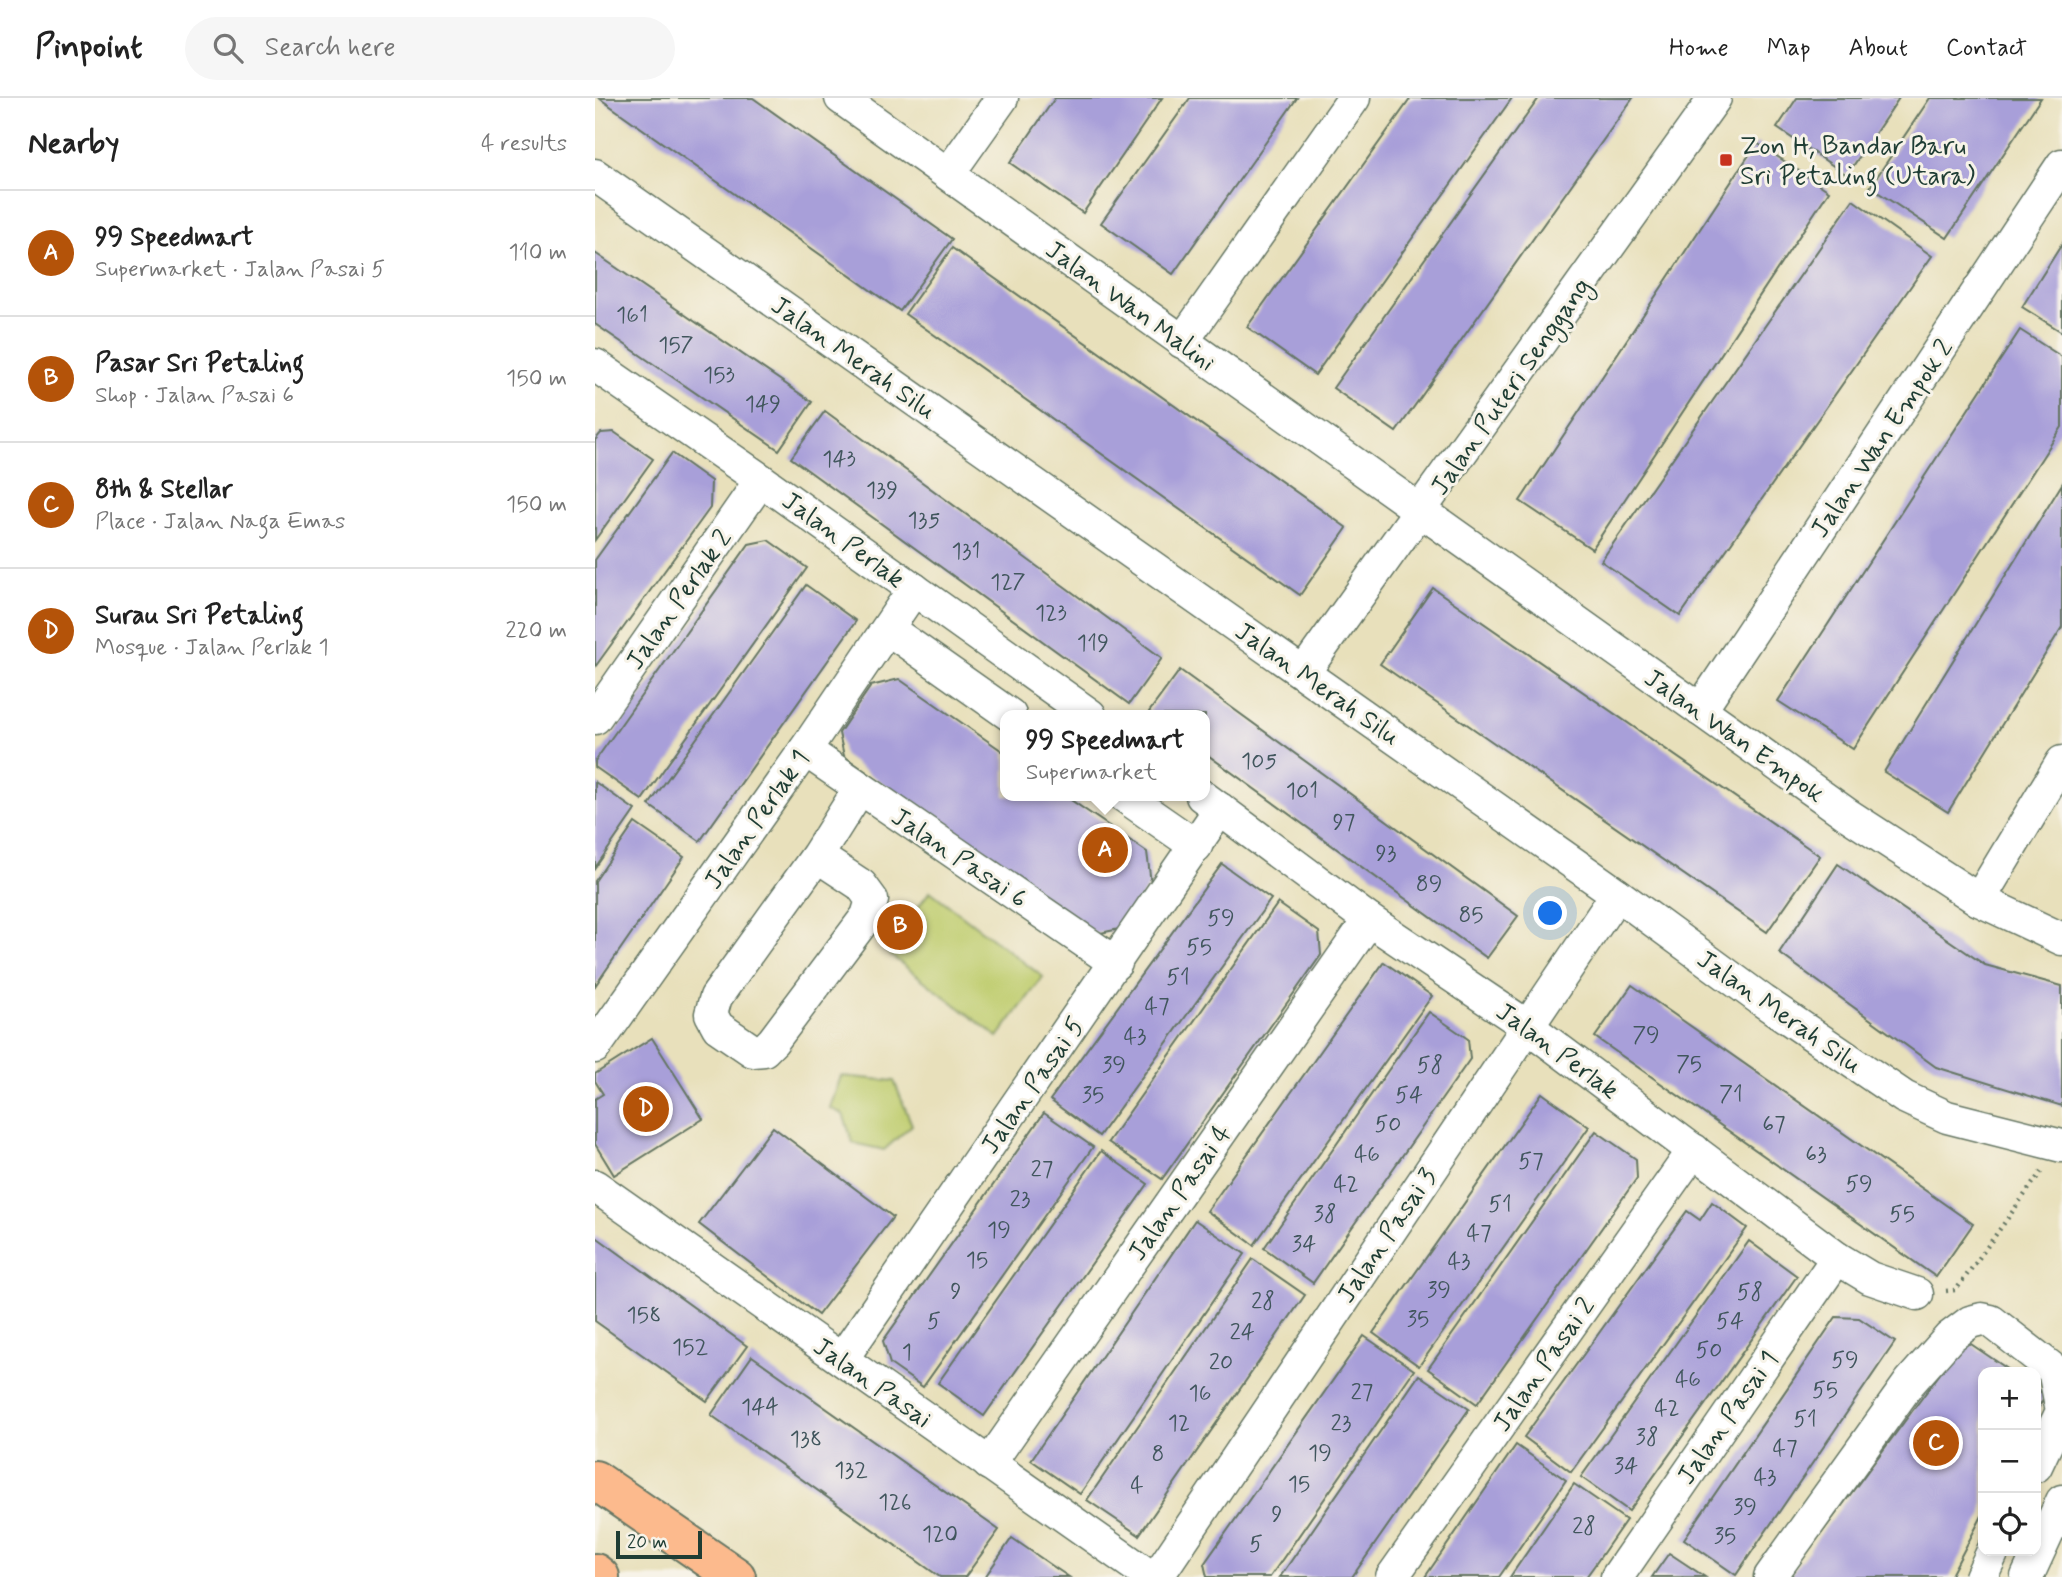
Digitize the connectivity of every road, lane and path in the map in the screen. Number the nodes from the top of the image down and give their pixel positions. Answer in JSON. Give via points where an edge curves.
{"nodes":[{"id":1,"x":841,"y":98,"type":"edge"},
{"id":2,"x":1002,"y":98,"type":"edge"},
{"id":3,"x":1354,"y":98,"type":"edge"},
{"id":4,"x":1714,"y":98,"type":"edge"},
{"id":5,"x":2062,"y":165,"type":"edge"},
{"id":6,"x":949,"y":173,"type":"junction"},
{"id":7,"x":595,"y":175,"type":"edge"},
{"id":8,"x":1182,"y":342,"type":"junction"},
{"id":9,"x":600,"y":378,"type":"edge"},
{"id":10,"x":761,"y":480,"type":"junction"},
{"id":11,"x":1420,"y":513,"type":"junction"},
{"id":12,"x":914,"y":589,"type":"junction"},
{"id":13,"x":888,"y":629,"type":"junction"},
{"id":14,"x":1304,"y":672,"type":"junction"},
{"id":15,"x":1003,"y":710,"type":"edge"},
{"id":16,"x":1083,"y":710,"type":"edge"},
{"id":17,"x":1700,"y":710,"type":"junction"},
{"id":18,"x":595,"y":718,"type":"edge"},
{"id":19,"x":805,"y":750,"type":"junction"},
{"id":20,"x":2062,"y":762,"type":"edge"},
{"id":21,"x":860,"y":788,"type":"junction"},
{"id":22,"x":1131,"y":801,"type":"edge"},
{"id":23,"x":1211,"y":802,"type":"edge"},
{"id":24,"x":1196,"y":846,"type":"junction"},
{"id":25,"x":817,"y":856,"type":"junction"},
{"id":26,"x":1617,"y":894,"type":"junction"},
{"id":27,"x":1979,"y":900,"type":"junction"},
{"id":28,"x":1369,"y":920,"type":"junction"},
{"id":29,"x":2062,"y":939,"type":"edge"},
{"id":30,"x":1116,"y":963,"type":"junction"},
{"id":31,"x":1527,"y":1026,"type":"junction"},
{"id":32,"x":595,"y":1047,"type":"edge"},
{"id":33,"x":1694,"y":1150,"type":"junction"},
{"id":34,"x":2060,"y":1151,"type":"edge"},
{"id":35,"x":595,"y":1186,"type":"edge"},
{"id":36,"x":1837,"y":1258,"type":"junction"},
{"id":37,"x":1917,"y":1294,"type":"joint"},
{"id":38,"x":842,"y":1359,"type":"junction"},
{"id":39,"x":2041,"y":1455,"type":"edge"},
{"id":40,"x":989,"y":1464,"type":"junction"},
{"id":41,"x":595,"y":1480,"type":"edge"},
{"id":42,"x":2052,"y":1504,"type":"edge"},
{"id":43,"x":1990,"y":1556,"type":"edge"},
{"id":44,"x":595,"y":1573,"type":"edge"},
{"id":45,"x":600,"y":1577,"type":"edge"},
{"id":46,"x":736,"y":1577,"type":"edge"},
{"id":47,"x":1151,"y":1577,"type":"edge"},
{"id":48,"x":1157,"y":1577,"type":"edge"},
{"id":49,"x":1392,"y":1577,"type":"edge"},
{"id":50,"x":1617,"y":1577,"type":"edge"},
{"id":51,"x":1770,"y":1577,"type":"edge"},
{"id":52,"x":1980,"y":1577,"type":"edge"},
{"id":53,"x":2027,"y":1577,"type":"edge"}],
"edges":[{"from":1,"to":6,"type":"street","name":"Jalan Wan Malini"},
{"from":2,"to":6,"type":"street"},
{"from":3,"to":8,"type":"street"},
{"from":4,"to":11,"type":"street","name":"Jalan Puteri Senggang"},
{"from":5,"to":17,"type":"street","name":"Jalan Wan Empok 2"},
{"from":6,"to":8,"type":"street","name":"Jalan Wan Malini"},
{"from":7,"to":14,"type":"street","name":"Jalan Merah Silu"},
{"from":8,"to":11,"type":"street","name":"Jalan Wan Malini"},
{"from":9,"to":10,"type":"street","name":"Jalan Perlak"},
{"from":10,"to":12,"type":"street","name":"Jalan Perlak"},
{"from":10,"to":18,"type":"street","name":"Jalan Perlak 2"},
{"from":11,"to":14,"type":"street","name":"Jalan Puteri Senggang"},
{"from":11,"to":17,"type":"street","name":"Jalan Wan Empok"},
{"from":12,"to":13,"type":"street","name":"Jalan Perlak 1"},
{"from":12,"to":16,"type":"street","name":"Jalan Perlak"},
{"from":13,"to":15,"type":"street"},
{"from":13,"to":19,"type":"street","name":"Jalan Perlak 1"},
{"from":14,"to":26,"type":"street","name":"Jalan Merah Silu"},
{"from":17,"to":27,"type":"street","name":"Jalan Wan Empok"},
{"from":19,"to":21,"type":"street","name":"Jalan Pasai 6"},
{"from":19,"to":32,"type":"street","name":"Jalan Perlak 1"},
{"from":20,"to":27,"type":"street"},
{"from":21,"to":25,"type":"street"},
{"from":21,"to":30,"type":"street","name":"Jalan Pasai 6"},
{"from":22,"to":24,"type":"street"},
{"from":23,"to":24,"type":"street","name":"Jalan Pasai 5"},
{"from":23,"to":28,"type":"street","name":"Jalan Perlak"},
{"from":24,"to":30,"type":"street","name":"Jalan Pasai 5"},
{"from":25,"to":25,"type":"street","via":[[861,885],[871,900],[867,916],[773,1041],[753,1051],[718,1027],[711,1014],[716,997]]},
{"from":26,"to":31,"type":"street","name":"Jalan Pasai 3"},
{"from":26,"to":34,"type":"street","name":"Jalan Merah Silu","via":[[1904,1097],[1947,1116]]},
{"from":27,"to":29,"type":"street","name":"Jalan Wan Empok"},
{"from":28,"to":31,"type":"street","name":"Jalan Perlak"},
{"from":28,"to":40,"type":"street","name":"Jalan Pasai 4"},
{"from":30,"to":38,"type":"street","name":"Jalan Pasai 5"},
{"from":31,"to":33,"type":"street","name":"Jalan Perlak"},
{"from":31,"to":48,"type":"street","name":"Jalan Pasai 3"},
{"from":33,"to":36,"type":"street","name":"Jalan Perlak"},
{"from":33,"to":49,"type":"street","name":"Jalan Pasai 2"},
{"from":34,"to":37,"type":"path","via":[[1956,1290]]},
{"from":35,"to":38,"type":"street","name":"Jalan Pasai"},
{"from":36,"to":37,"type":"street","name":"Jalan Perlak","via":[[1870,1278]]},
{"from":36,"to":50,"type":"street","name":"Jalan Pasai 1"},
{"from":38,"to":40,"type":"street","name":"Jalan Pasai"},
{"from":39,"to":51,"type":"street","via":[[2062,1411],[2054,1370],[1991,1321],[1970,1322],[1950,1337],[1910,1382]]},
{"from":40,"to":47,"type":"street","name":"Jalan Pasai"},
{"from":41,"to":46,"type":"highway"},
{"from":42,"to":53,"type":"street"},
{"from":43,"to":52,"type":"street"},
{"from":44,"to":45,"type":"highway"}]}
